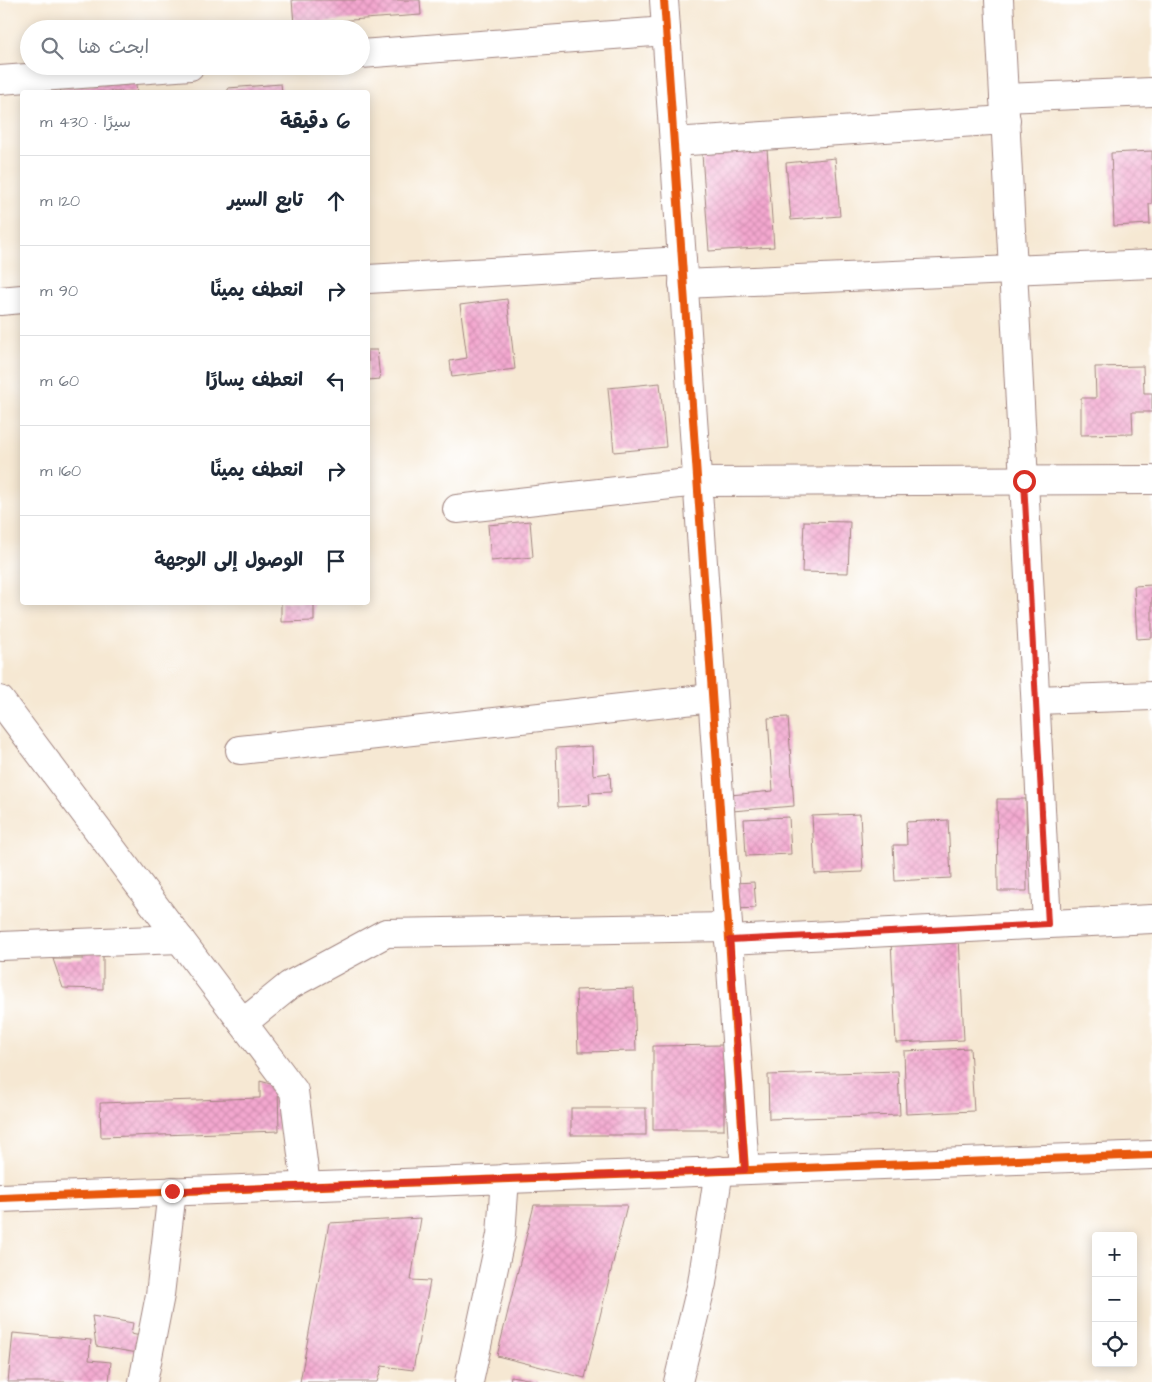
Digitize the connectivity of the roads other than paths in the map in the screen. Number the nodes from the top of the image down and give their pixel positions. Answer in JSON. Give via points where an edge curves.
{"nodes":[{"id":1,"x":664,"y":0,"type":"edge"},
{"id":2,"x":999,"y":0,"type":"edge"},
{"id":3,"x":666,"y":31,"type":"junction"},
{"id":4,"x":370,"y":53,"type":"edge"},
{"id":5,"x":68,"y":75,"type":"edge"},
{"id":6,"x":0,"y":80,"type":"edge"},
{"id":7,"x":1152,"y":92,"type":"edge"},
{"id":8,"x":1005,"y":109,"type":"junction"},
{"id":9,"x":674,"y":142,"type":"junction"},
{"id":10,"x":1152,"y":264,"type":"edge"},
{"id":11,"x":1014,"y":270,"type":"junction"},
{"id":12,"x":683,"y":272,"type":"junction"},
{"id":13,"x":370,"y":279,"type":"edge"},
{"id":14,"x":20,"y":299,"type":"edge"},
{"id":15,"x":0,"y":301,"type":"edge"},
{"id":16,"x":1152,"y":480,"type":"edge"},
{"id":17,"x":1024,"y":481,"type":"junction"},
{"id":18,"x":697,"y":482,"type":"junction"},
{"id":19,"x":457,"y":509,"type":"dead end"},
{"id":20,"x":1152,"y":696,"type":"edge"},
{"id":21,"x":712,"y":698,"type":"junction"},
{"id":22,"x":0,"y":700,"type":"edge"},
{"id":23,"x":1036,"y":700,"type":"junction"},
{"id":24,"x":13,"y":734,"type":"edge"},
{"id":25,"x":240,"y":750,"type":"dead end"},
{"id":26,"x":1152,"y":919,"type":"edge"},
{"id":27,"x":1048,"y":924,"type":"junction"},
{"id":28,"x":729,"y":934,"type":"junction"},
{"id":29,"x":180,"y":940,"type":"junction"},
{"id":30,"x":0,"y":946,"type":"edge"},
{"id":31,"x":243,"y":1023,"type":"junction"},
{"id":32,"x":1152,"y":1154,"type":"edge"},
{"id":33,"x":719,"y":1170,"type":"junction"},
{"id":34,"x":745,"y":1170,"type":"junction"},
{"id":35,"x":505,"y":1178,"type":"junction"},
{"id":36,"x":306,"y":1186,"type":"junction"},
{"id":37,"x":172,"y":1191,"type":"junction"},
{"id":38,"x":0,"y":1198,"type":"edge"},
{"id":39,"x":143,"y":1382,"type":"edge"},
{"id":40,"x":469,"y":1382,"type":"edge"},
{"id":41,"x":678,"y":1382,"type":"edge"}],
"edges":[{"from":1,"to":3,"type":"street"},
{"from":2,"to":8,"type":"street"},
{"from":3,"to":4,"type":"street"},
{"from":3,"to":9,"type":"street"},
{"from":5,"to":6,"type":"street"},
{"from":7,"to":8,"type":"street"},
{"from":8,"to":9,"type":"street"},
{"from":8,"to":11,"type":"street"},
{"from":9,"to":12,"type":"street"},
{"from":10,"to":11,"type":"street"},
{"from":11,"to":12,"type":"street"},
{"from":11,"to":17,"type":"street"},
{"from":12,"to":13,"type":"street"},
{"from":12,"to":18,"type":"street"},
{"from":14,"to":15,"type":"street"},
{"from":16,"to":17,"type":"street"},
{"from":17,"to":18,"type":"street"},
{"from":17,"to":23,"type":"street"},
{"from":18,"to":19,"type":"street"},
{"from":18,"to":21,"type":"street"},
{"from":20,"to":23,"type":"street"},
{"from":21,"to":25,"type":"street"},
{"from":21,"to":28,"type":"street"},
{"from":22,"to":24,"type":"street"},
{"from":23,"to":27,"type":"street"},
{"from":24,"to":29,"type":"street"},
{"from":26,"to":27,"type":"street"},
{"from":27,"to":28,"type":"street"},
{"from":28,"to":31,"type":"street","via":[[386,932],[290,985]]},
{"from":28,"to":34,"type":"street"},
{"from":29,"to":30,"type":"street"},
{"from":29,"to":31,"type":"street"},
{"from":31,"to":36,"type":"street","via":[[294,1091]]},
{"from":32,"to":34,"type":"street"},
{"from":33,"to":34,"type":"street"},
{"from":33,"to":35,"type":"street"},
{"from":33,"to":41,"type":"street","via":[[702,1283]]},
{"from":35,"to":36,"type":"street"},
{"from":35,"to":40,"type":"street","via":[[500,1235]]},
{"from":36,"to":37,"type":"street"},
{"from":37,"to":38,"type":"street"},
{"from":37,"to":39,"type":"street","via":[[160,1294]]}]}
